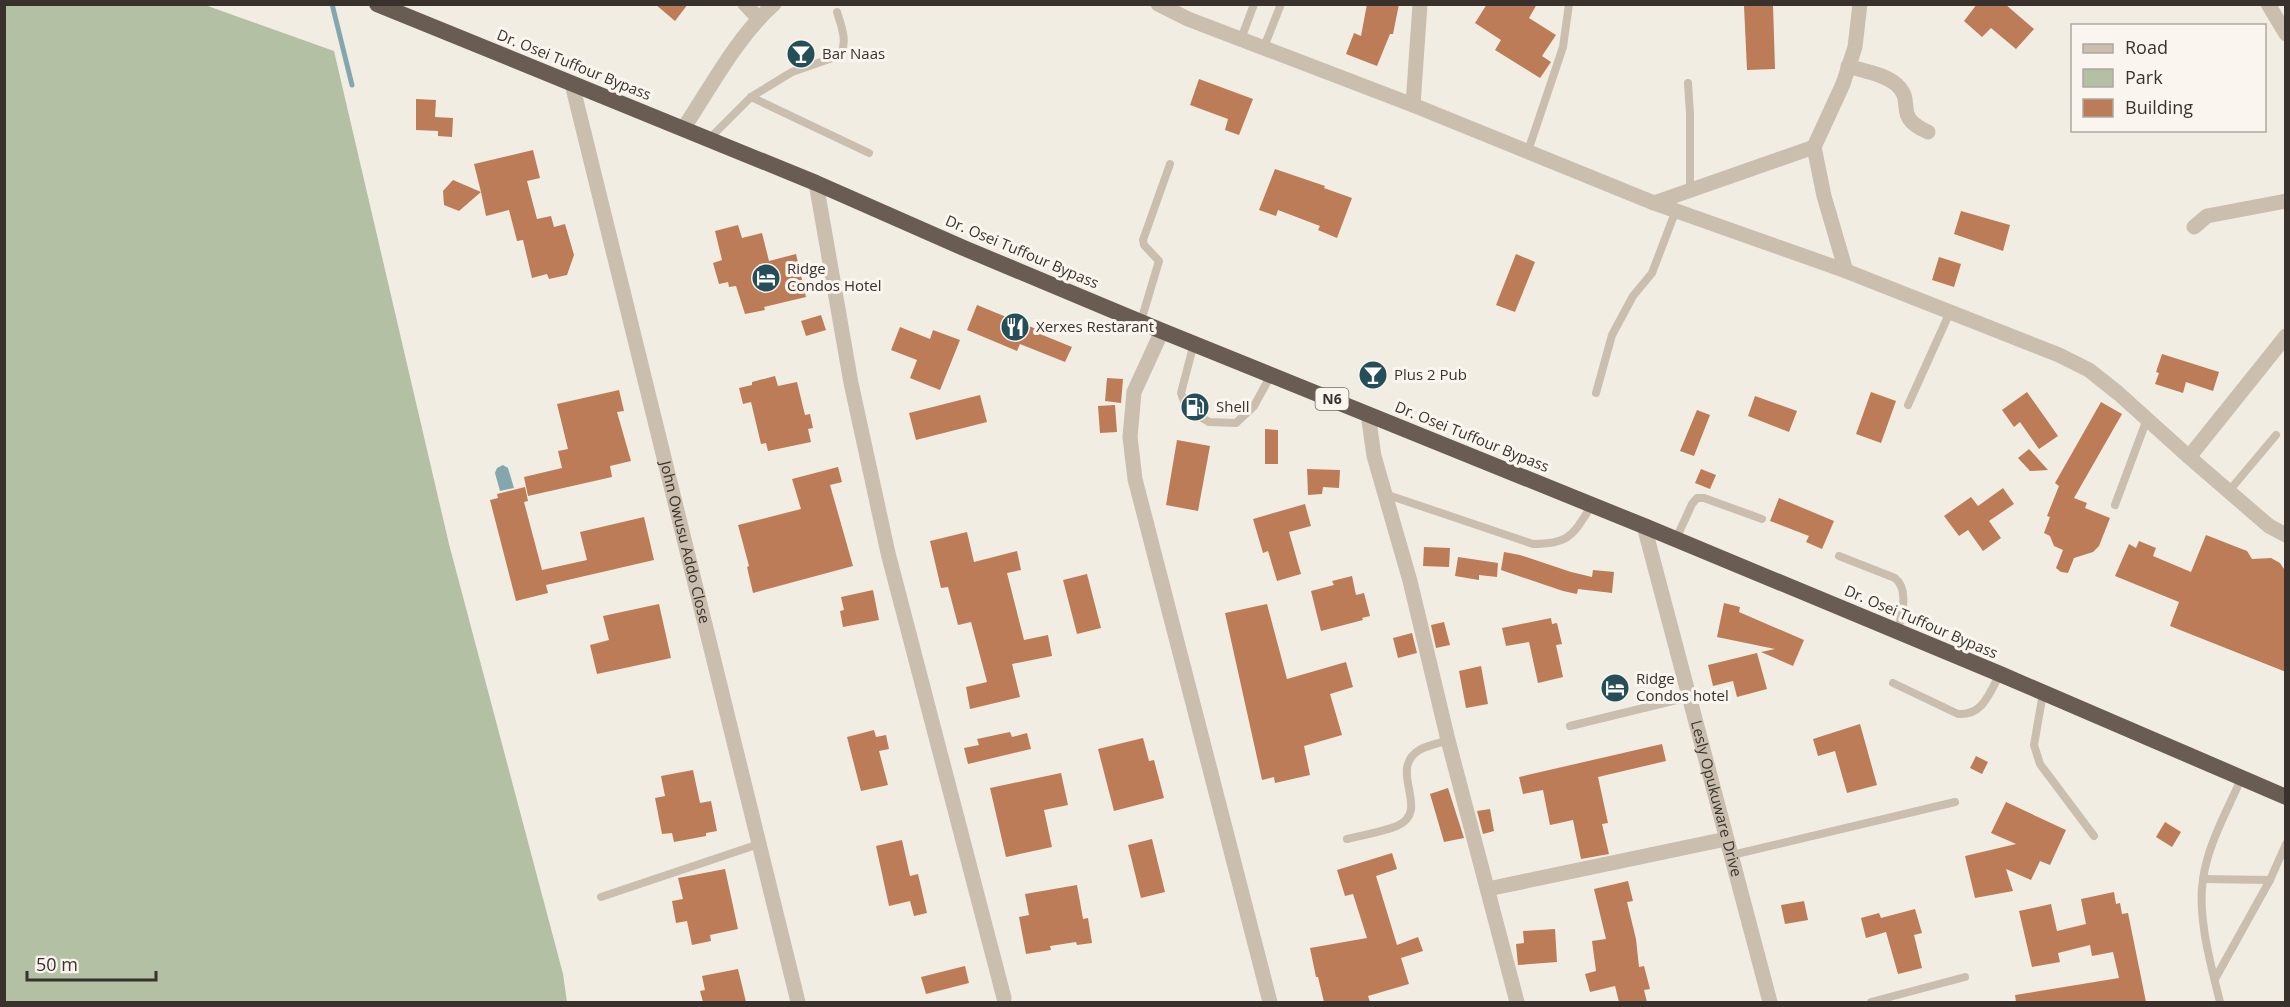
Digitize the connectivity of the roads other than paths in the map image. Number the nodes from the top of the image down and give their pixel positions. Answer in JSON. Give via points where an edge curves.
{"nodes":[{"id":1,"x":377,"y":4,"type":"edge"},
{"id":2,"x":745,"y":4,"type":"edge"},
{"id":3,"x":774,"y":4,"type":"edge"},
{"id":4,"x":1158,"y":4,"type":"edge"},
{"id":5,"x":1254,"y":4,"type":"edge"},
{"id":6,"x":1281,"y":4,"type":"edge"},
{"id":7,"x":1420,"y":4,"type":"edge"},
{"id":8,"x":1569,"y":4,"type":"edge"},
{"id":9,"x":1860,"y":4,"type":"edge"},
{"id":10,"x":2268,"y":4,"type":"edge"},
{"id":11,"x":837,"y":12,"type":"dead end"},
{"id":12,"x":759,"y":18,"type":"junction"},
{"id":13,"x":2286,"y":34,"type":"edge"},
{"id":14,"x":1241,"y":39,"type":"junction"},
{"id":15,"x":1264,"y":47,"type":"junction"},
{"id":16,"x":1848,"y":66,"type":"junction"},
{"id":17,"x":1688,"y":83,"type":"dead end"},
{"id":18,"x":572,"y":84,"type":"junction"},
{"id":19,"x":752,"y":97,"type":"junction"},
{"id":20,"x":1413,"y":105,"type":"junction"},
{"id":21,"x":683,"y":129,"type":"junction"},
{"id":22,"x":1928,"y":132,"type":"dead end"},
{"id":23,"x":709,"y":139,"type":"junction"},
{"id":24,"x":1814,"y":147,"type":"junction"},
{"id":25,"x":1528,"y":151,"type":"junction"},
{"id":26,"x":869,"y":153,"type":"dead end"},
{"id":27,"x":1170,"y":164,"type":"dead end"},
{"id":28,"x":816,"y":183,"type":"junction"},
{"id":29,"x":1690,"y":190,"type":"junction"},
{"id":30,"x":2286,"y":201,"type":"edge"},
{"id":31,"x":1654,"y":203,"type":"junction"},
{"id":32,"x":1676,"y":210,"type":"junction"},
{"id":33,"x":2194,"y":227,"type":"dead end"},
{"id":34,"x":1846,"y":271,"type":"junction"},
{"id":35,"x":1950,"y":312,"type":"junction"},
{"id":36,"x":1141,"y":321,"type":"junction"},
{"id":37,"x":1162,"y":330,"type":"junction"},
{"id":38,"x":2286,"y":336,"type":"edge"},
{"id":39,"x":1194,"y":344,"type":"junction"},
{"id":40,"x":1271,"y":375,"type":"junction"},
{"id":41,"x":1596,"y":393,"type":"dead end"},
{"id":42,"x":1908,"y":405,"type":"dead end"},
{"id":43,"x":1368,"y":414,"type":"junction"},
{"id":44,"x":2147,"y":419,"type":"junction"},
{"id":45,"x":2276,"y":435,"type":"dead end"},
{"id":46,"x":2189,"y":457,"type":"junction"},
{"id":47,"x":2229,"y":492,"type":"junction"},
{"id":48,"x":1385,"y":494,"type":"junction"},
{"id":49,"x":1592,"y":505,"type":"junction"},
{"id":50,"x":2115,"y":505,"type":"dead end"},
{"id":51,"x":1762,"y":519,"type":"dead end"},
{"id":52,"x":1644,"y":526,"type":"junction"},
{"id":53,"x":2286,"y":535,"type":"edge"},
{"id":54,"x":1676,"y":539,"type":"junction"},
{"id":55,"x":1839,"y":556,"type":"dead end"},
{"id":56,"x":1898,"y":632,"type":"junction"},
{"id":57,"x":2000,"y":674,"type":"junction"},
{"id":58,"x":1893,"y":683,"type":"dead end"},
{"id":59,"x":2043,"y":693,"type":"junction"},
{"id":60,"x":1689,"y":697,"type":"junction"},
{"id":61,"x":1570,"y":726,"type":"dead end"},
{"id":62,"x":1448,"y":740,"type":"junction"},
{"id":63,"x":2241,"y":779,"type":"junction"},
{"id":64,"x":2286,"y":797,"type":"edge"},
{"id":65,"x":1955,"y":802,"type":"dead end"},
{"id":66,"x":2094,"y":836,"type":"dead end"},
{"id":67,"x":1347,"y":839,"type":"dead end"},
{"id":68,"x":1726,"y":839,"type":"junction"},
{"id":69,"x":759,"y":844,"type":"junction"},
{"id":70,"x":2286,"y":844,"type":"edge"},
{"id":71,"x":1732,"y":855,"type":"junction"},
{"id":72,"x":2203,"y":879,"type":"junction"},
{"id":73,"x":2270,"y":880,"type":"junction"},
{"id":74,"x":1488,"y":889,"type":"junction"},
{"id":75,"x":601,"y":897,"type":"dead end"},
{"id":76,"x":1965,"y":977,"type":"dead end"},
{"id":77,"x":2215,"y":979,"type":"junction"},
{"id":78,"x":1004,"y":998,"type":"dead end"},
{"id":79,"x":798,"y":1002,"type":"edge"},
{"id":80,"x":1270,"y":1002,"type":"edge"},
{"id":81,"x":1517,"y":1002,"type":"edge"},
{"id":82,"x":1770,"y":1002,"type":"edge"},
{"id":83,"x":1871,"y":1002,"type":"edge"},
{"id":84,"x":2220,"y":1002,"type":"edge"}],
"edges":[{"from":1,"to":18,"type":"highway","name":"Dr. Osei Tuffour Bypass","number":"N6"},
{"from":2,"to":12,"type":"street"},
{"from":3,"to":12,"type":"street"},
{"from":4,"to":14,"type":"street"},
{"from":5,"to":14,"type":"lane"},
{"from":6,"to":15,"type":"lane"},
{"from":7,"to":20,"type":"street"},
{"from":8,"to":25,"type":"lane","via":[[1563,47]]},
{"from":9,"to":16,"type":"street","via":[[1855,47]]},
{"from":10,"to":13,"type":"street"},
{"from":11,"to":19,"type":"lane","via":[[845,46],[841,55],[792,72]]},
{"from":12,"to":21,"type":"street"},
{"from":14,"to":15,"type":"street"},
{"from":15,"to":20,"type":"street"},
{"from":16,"to":22,"type":"street","via":[[1891,80],[1903,93],[1908,118],[1914,126]]},
{"from":16,"to":24,"type":"street"},
{"from":17,"to":29,"type":"lane"},
{"from":18,"to":21,"type":"highway","name":"Dr. Osei Tuffour Bypass","number":"N6"},
{"from":18,"to":69,"type":"street","name":"John Owusu Addo Close"},
{"from":19,"to":23,"type":"lane"},
{"from":19,"to":26,"type":"lane"},
{"from":20,"to":25,"type":"street"},
{"from":21,"to":23,"type":"highway","name":"Dr. Osei Tuffour Bypass","number":"N6"},
{"from":23,"to":28,"type":"highway","name":"Dr. Osei Tuffour Bypass","number":"N6"},
{"from":24,"to":29,"type":"street"},
{"from":24,"to":34,"type":"street"},
{"from":25,"to":31,"type":"street"},
{"from":27,"to":36,"type":"lane","via":[[1143,240],[1159,261]]},
{"from":28,"to":36,"type":"highway","name":"Dr. Osei Tuffour Bypass","number":"N6"},
{"from":28,"to":78,"type":"street","via":[[851,383],[888,553]]},
{"from":29,"to":31,"type":"street"},
{"from":30,"to":33,"type":"street","via":[[2207,216]]},
{"from":31,"to":32,"type":"street"},
{"from":32,"to":34,"type":"street"},
{"from":32,"to":41,"type":"lane","via":[[1652,273],[1633,296],[1612,335]]},
{"from":34,"to":35,"type":"street"},
{"from":35,"to":42,"type":"lane"},
{"from":35,"to":44,"type":"street","via":[[2090,370]]},
{"from":36,"to":37,"type":"highway","name":"Dr. Osei Tuffour Bypass","number":"N6"},
{"from":37,"to":39,"type":"highway","name":"Dr. Osei Tuffour Bypass","number":"N6"},
{"from":37,"to":80,"type":"street","via":[[1134,393],[1130,437],[1135,479]]},
{"from":38,"to":46,"type":"street"},
{"from":39,"to":40,"type":"highway","name":"Dr. Osei Tuffour Bypass","number":"N6"},
{"from":39,"to":40,"type":"lane","via":[[1181,393],[1187,409],[1209,422],[1236,423],[1254,406]]},
{"from":40,"to":43,"type":"highway","name":"Dr. Osei Tuffour Bypass","number":"N6"},
{"from":43,"to":48,"type":"street"},
{"from":43,"to":49,"type":"highway","name":"Dr. Osei Tuffour Bypass","number":"N6"},
{"from":44,"to":46,"type":"street"},
{"from":44,"to":50,"type":"lane"},
{"from":45,"to":47,"type":"lane"},
{"from":46,"to":47,"type":"street"},
{"from":47,"to":53,"type":"street"},
{"from":48,"to":49,"type":"lane","via":[[1533,544],[1554,544],[1573,535]]},
{"from":48,"to":62,"type":"street"},
{"from":49,"to":52,"type":"highway","name":"Dr. Osei Tuffour Bypass","number":"N6"},
{"from":51,"to":54,"type":"lane","via":[[1697,498]]},
{"from":52,"to":54,"type":"highway","name":"Dr. Osei Tuffour Bypass","number":"N6"},
{"from":52,"to":60,"type":"street","name":"Lesly Opukuware Drive"},
{"from":54,"to":56,"type":"highway","name":"Dr. Osei Tuffour Bypass","number":"N6"},
{"from":55,"to":56,"type":"lane","via":[[1900,583],[1904,591]]},
{"from":56,"to":57,"type":"highway","name":"Dr. Osei Tuffour Bypass","number":"N6"},
{"from":57,"to":58,"type":"lane","via":[[1978,710],[1969,715],[1958,714]]},
{"from":57,"to":59,"type":"highway","name":"Dr. Osei Tuffour Bypass","number":"N6"},
{"from":59,"to":63,"type":"highway","name":"Dr. Osei Tuffour Bypass","number":"N6"},
{"from":59,"to":66,"type":"lane","via":[[2034,745],[2040,764]]},
{"from":60,"to":61,"type":"lane"},
{"from":60,"to":68,"type":"street","name":"Lesly Opukuware Drive"},
{"from":62,"to":67,"type":"lane","via":[[1420,750],[1408,762],[1410,815],[1398,825]]},
{"from":62,"to":74,"type":"street"},
{"from":63,"to":64,"type":"highway","name":"Dr. Osei Tuffour Bypass","number":"N6"},
{"from":63,"to":72,"type":"lane","via":[[2215,838]]},
{"from":65,"to":71,"type":"lane"},
{"from":68,"to":71,"type":"street","name":"Lesly Opukuware Drive"},
{"from":68,"to":74,"type":"street"},
{"from":69,"to":75,"type":"lane"},
{"from":69,"to":79,"type":"street","name":"John Owusu Addo Close"},
{"from":70,"to":73,"type":"lane"},
{"from":71,"to":82,"type":"street","name":"Lesly Opukuware Drive"},
{"from":72,"to":73,"type":"lane"},
{"from":72,"to":77,"type":"lane","via":[[2203,921]]},
{"from":73,"to":77,"type":"lane"},
{"from":74,"to":81,"type":"street"},
{"from":76,"to":83,"type":"lane"},
{"from":77,"to":84,"type":"lane"}]}
